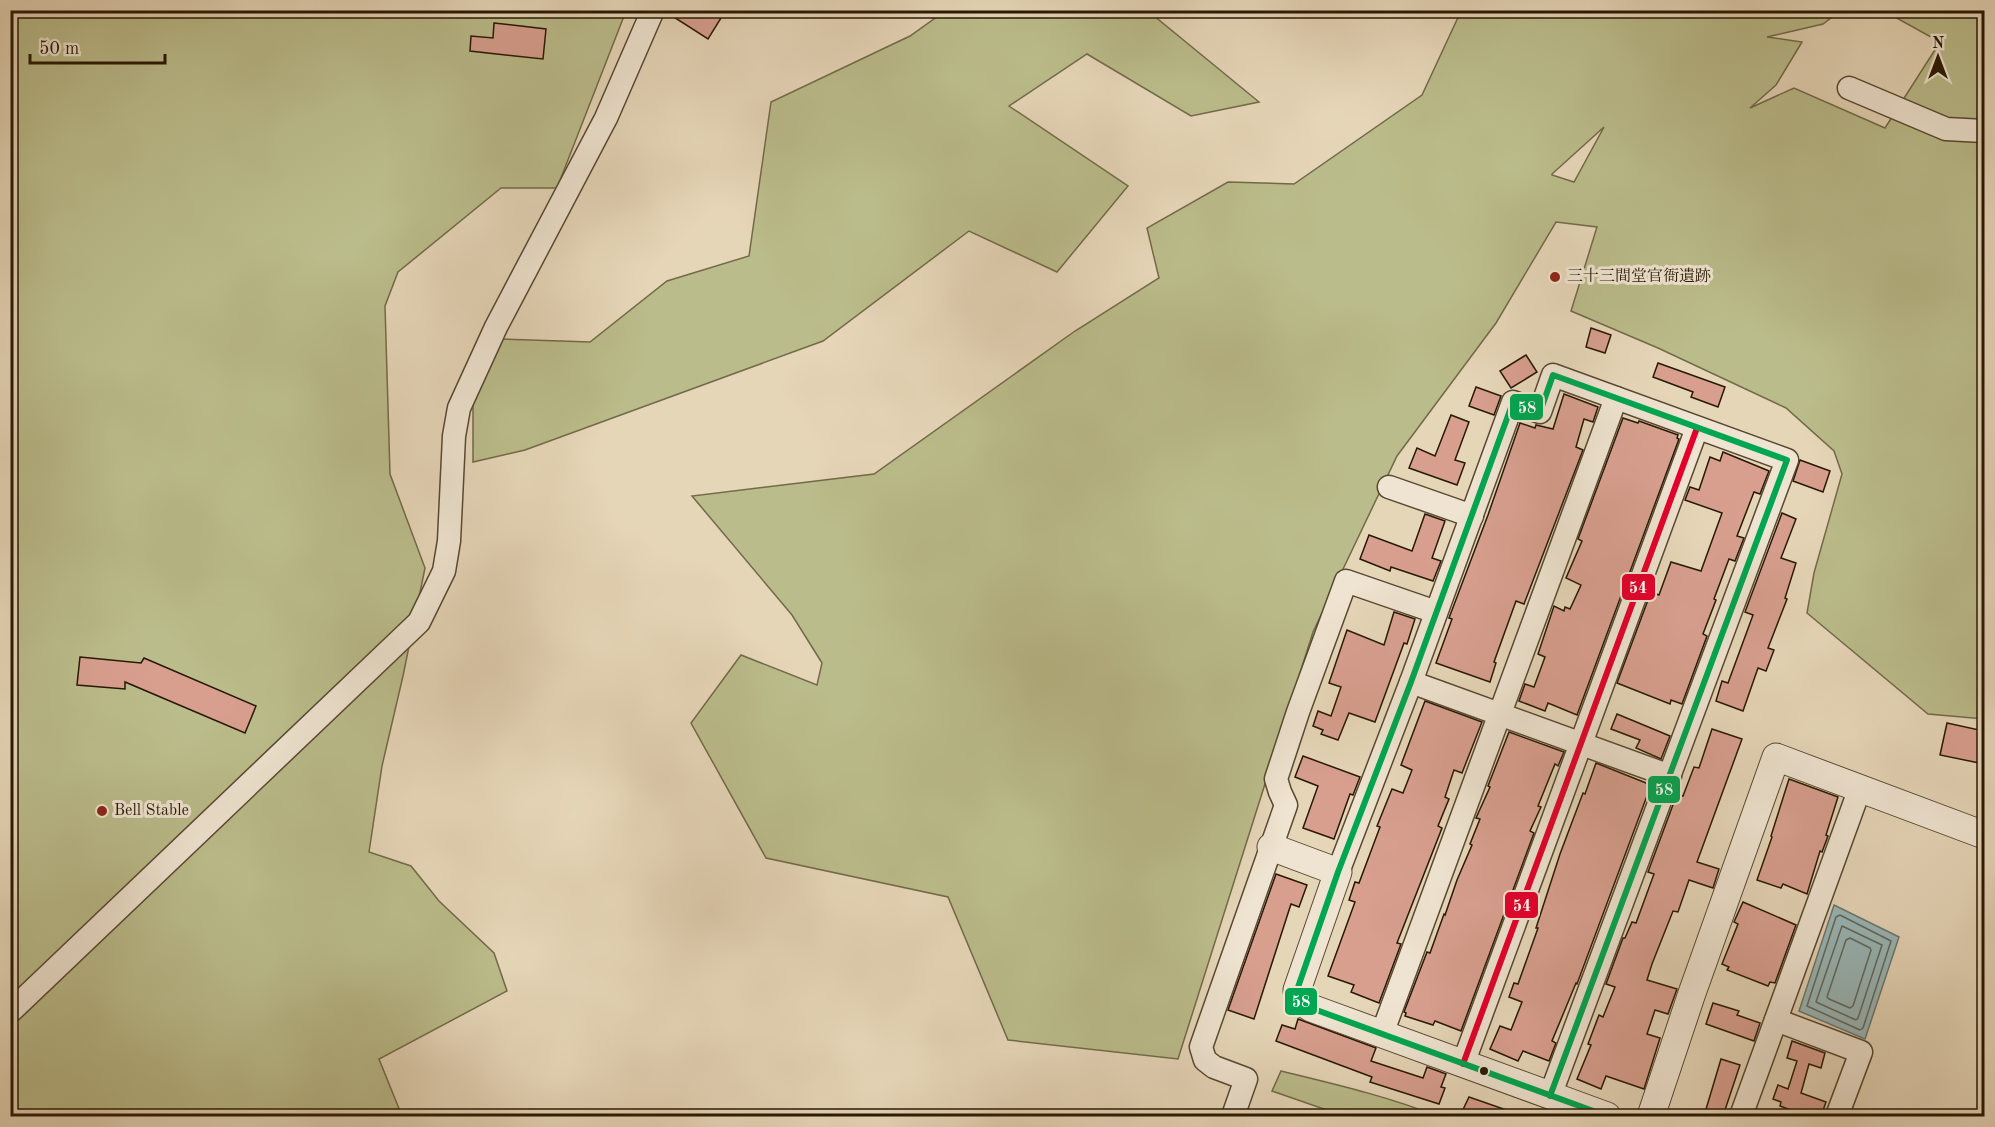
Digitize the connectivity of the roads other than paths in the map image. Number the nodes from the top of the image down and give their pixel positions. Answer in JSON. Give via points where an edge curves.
{"nodes":[{"id":1,"x":653,"y":10,"type":"edge"},
{"id":2,"x":1850,"y":88,"type":"dead end"},
{"id":3,"x":1984,"y":131,"type":"edge"},
{"id":4,"x":1616,"y":398,"type":"junction"},
{"id":5,"x":1697,"y":428,"type":"junction"},
{"id":6,"x":1389,"y":487,"type":"dead end"},
{"id":7,"x":1472,"y":516,"type":"junction"},
{"id":8,"x":1436,"y":612,"type":"junction"},
{"id":9,"x":1411,"y":682,"type":"junction"},
{"id":10,"x":1498,"y":714,"type":"junction"},
{"id":11,"x":1580,"y":745,"type":"junction"},
{"id":12,"x":1670,"y":776,"type":"junction"},
{"id":13,"x":1860,"y":788,"type":"junction"},
{"id":14,"x":1984,"y":834,"type":"edge"},
{"id":15,"x":1270,"y":847,"type":"junction"},
{"id":16,"x":1338,"y":872,"type":"junction"},
{"id":17,"x":10,"y":1012,"type":"edge"},
{"id":18,"x":1776,"y":1020,"type":"junction"},
{"id":19,"x":1382,"y":1034,"type":"junction"},
{"id":20,"x":1463,"y":1064,"type":"junction"},
{"id":21,"x":1550,"y":1096,"type":"junction"},
{"id":22,"x":1233,"y":1116,"type":"edge"},
{"id":23,"x":1606,"y":1116,"type":"edge"},
{"id":24,"x":1651,"y":1116,"type":"edge"},
{"id":25,"x":1740,"y":1116,"type":"edge"},
{"id":26,"x":1837,"y":1116,"type":"edge"}],
"edges":[{"from":1,"to":17,"type":"street","via":[[606,118],[496,327],[459,408],[444,570],[419,622]]},
{"from":2,"to":3,"type":"street","via":[[1946,129]]},
{"from":4,"to":5,"type":"street"},
{"from":4,"to":7,"type":"street","via":[[1553,375],[1540,412],[1513,402]]},
{"from":4,"to":10,"type":"street"},
{"from":5,"to":11,"type":"street"},
{"from":5,"to":12,"type":"street","via":[[1787,460]]},
{"from":6,"to":7,"type":"street"},
{"from":7,"to":8,"type":"street"},
{"from":8,"to":9,"type":"street"},
{"from":8,"to":15,"type":"street","via":[[1346,581],[1276,779],[1286,805]]},
{"from":9,"to":10,"type":"street"},
{"from":9,"to":16,"type":"street"},
{"from":10,"to":11,"type":"street"},
{"from":10,"to":19,"type":"street"},
{"from":11,"to":12,"type":"street"},
{"from":11,"to":20,"type":"street"},
{"from":12,"to":21,"type":"street"},
{"from":13,"to":14,"type":"street"},
{"from":13,"to":18,"type":"street"},
{"from":13,"to":24,"type":"street","via":[[1776,757]]},
{"from":15,"to":16,"type":"street"},
{"from":15,"to":22,"type":"street","via":[[1201,1047],[1205,1060],[1214,1067],[1246,1079]]},
{"from":16,"to":19,"type":"street","via":[[1297,990],[1298,1000]]},
{"from":18,"to":25,"type":"street"},
{"from":18,"to":26,"type":"street","via":[[1861,1052]]},
{"from":19,"to":20,"type":"street"},
{"from":20,"to":21,"type":"street"},
{"from":21,"to":23,"type":"street"}]}
